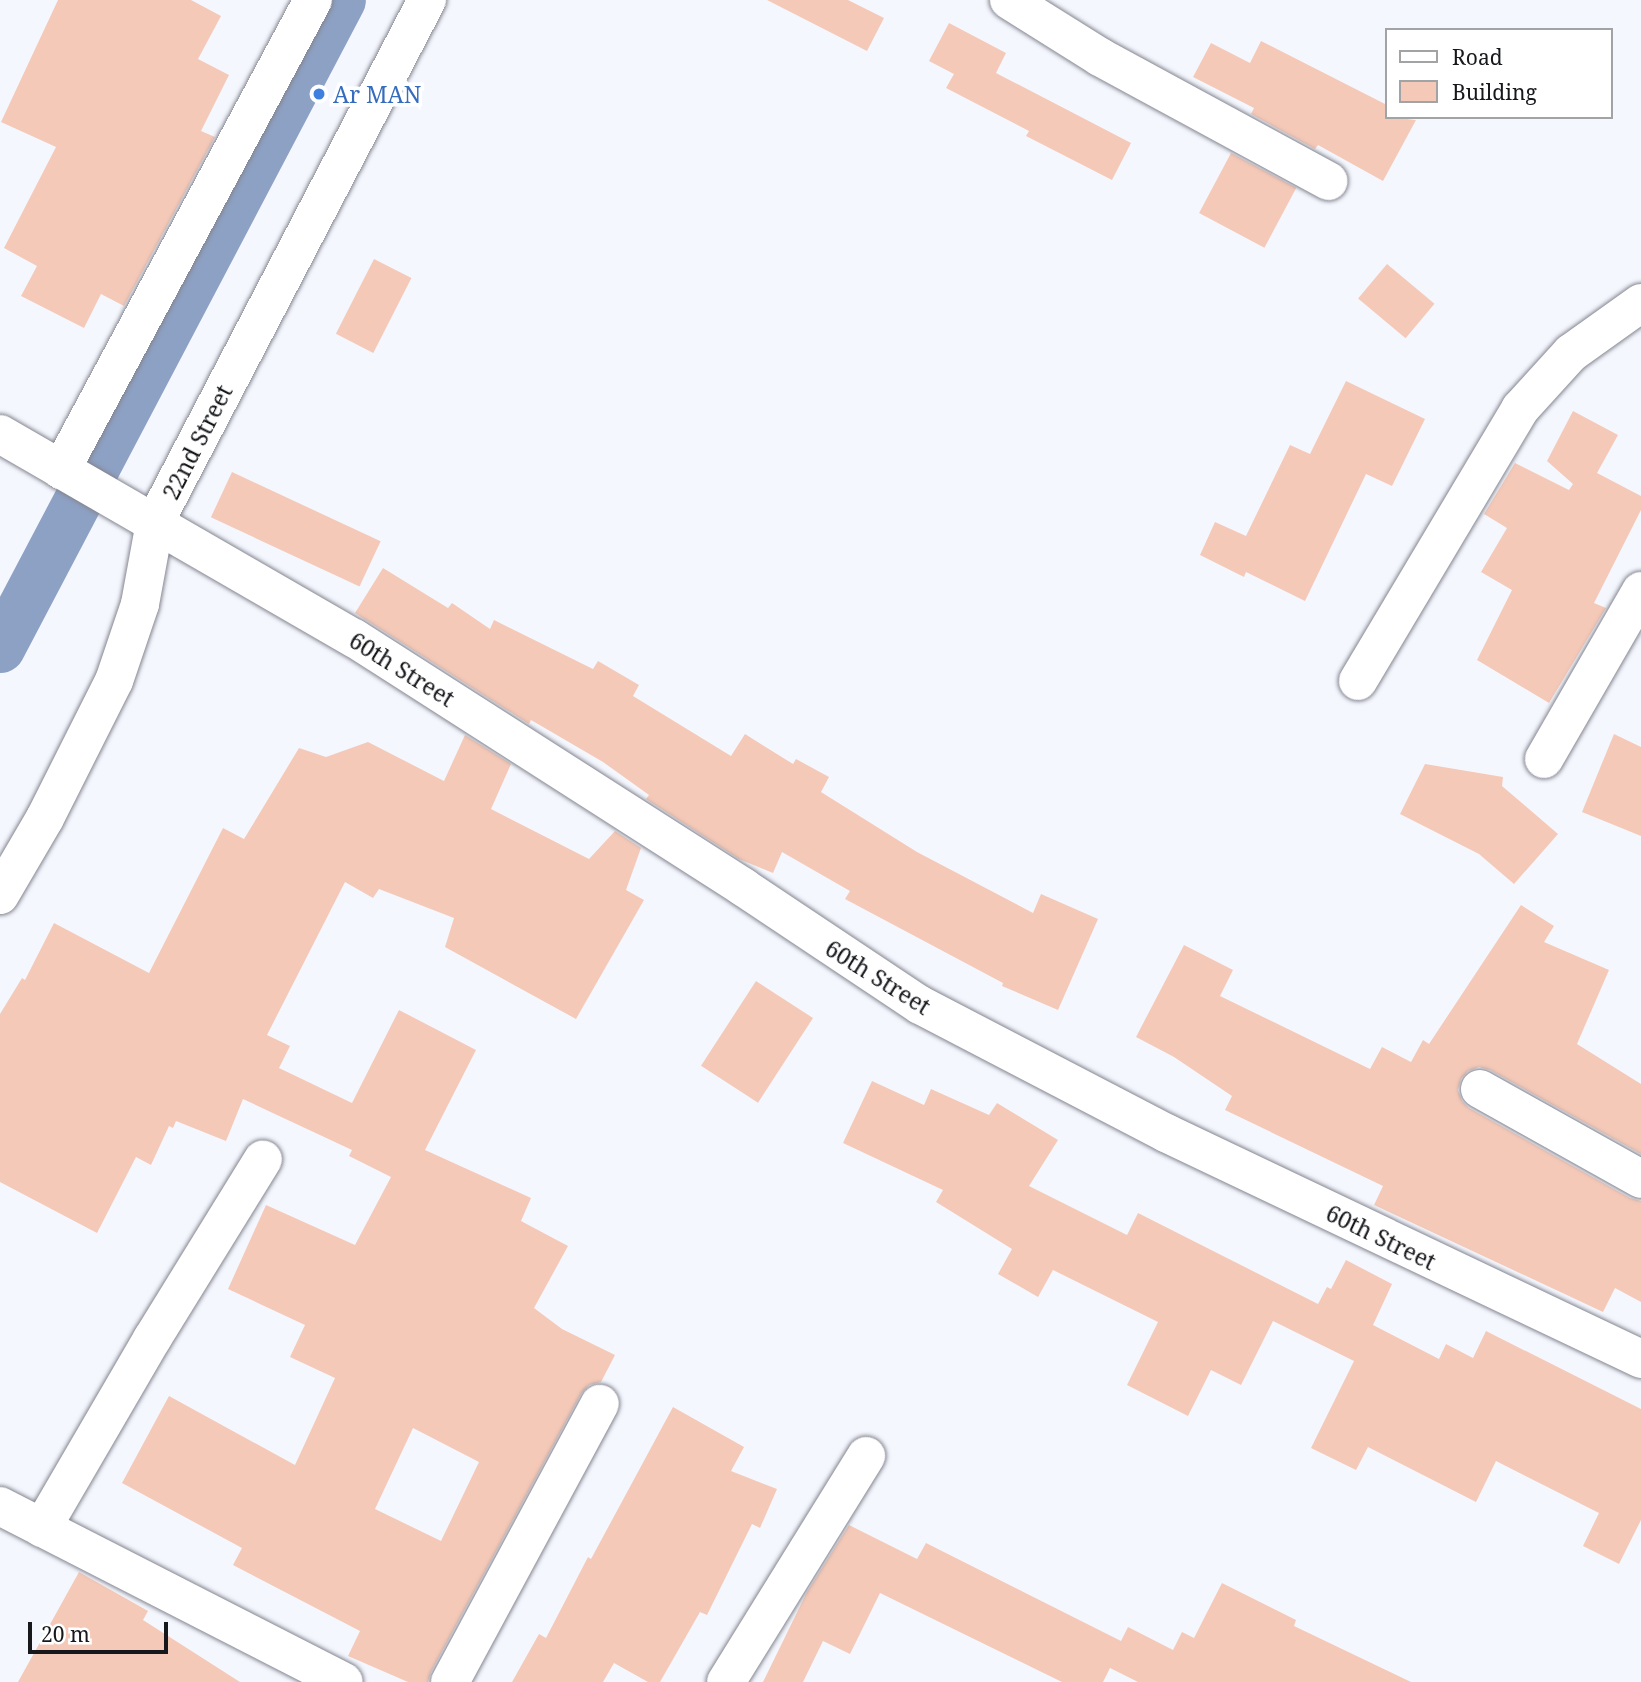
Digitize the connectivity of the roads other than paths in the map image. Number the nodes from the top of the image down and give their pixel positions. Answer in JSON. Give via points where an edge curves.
{"nodes":[{"id":1,"x":313,"y":0,"type":"edge"},
{"id":2,"x":427,"y":0,"type":"edge"},
{"id":3,"x":1009,"y":0,"type":"edge"},
{"id":4,"x":1328,"y":181,"type":"dead end"},
{"id":5,"x":1641,"y":303,"type":"edge"},
{"id":6,"x":0,"y":434,"type":"edge"},
{"id":7,"x":68,"y":474,"type":"junction"},
{"id":8,"x":145,"y":516,"type":"junction"},
{"id":9,"x":1641,"y":591,"type":"edge"},
{"id":10,"x":1357,"y":681,"type":"dead end"},
{"id":11,"x":1544,"y":759,"type":"dead end"},
{"id":12,"x":0,"y":895,"type":"edge"},
{"id":13,"x":1480,"y":1089,"type":"dead end"},
{"id":14,"x":263,"y":1159,"type":"dead end"},
{"id":15,"x":1641,"y":1179,"type":"edge"},
{"id":16,"x":1641,"y":1359,"type":"edge"},
{"id":17,"x":600,"y":1404,"type":"dead end"},
{"id":18,"x":866,"y":1456,"type":"dead end"},
{"id":19,"x":0,"y":1506,"type":"edge"},
{"id":20,"x":41,"y":1528,"type":"junction"},
{"id":21,"x":344,"y":1682,"type":"edge"},
{"id":22,"x":450,"y":1682,"type":"edge"},
{"id":23,"x":726,"y":1682,"type":"edge"}],
"edges":[{"from":1,"to":7,"type":"street"},
{"from":2,"to":8,"type":"street","name":"22nd Street"},
{"from":3,"to":4,"type":"street","via":[[1100,57]]},
{"from":5,"to":10,"type":"street","via":[[1571,353],[1520,408]]},
{"from":6,"to":7,"type":"street"},
{"from":7,"to":8,"type":"street","name":"60th Street"},
{"from":8,"to":12,"type":"street","name":"22nd Street","via":[[140,604],[114,681],[46,818]]},
{"from":8,"to":16,"type":"street","name":"60th Street","via":[[461,705],[920,1005],[1166,1133]]},
{"from":9,"to":11,"type":"street"},
{"from":13,"to":15,"type":"street"},
{"from":14,"to":20,"type":"street"},
{"from":17,"to":22,"type":"street"},
{"from":18,"to":23,"type":"street"},
{"from":19,"to":20,"type":"street"},
{"from":20,"to":21,"type":"street"}]}
